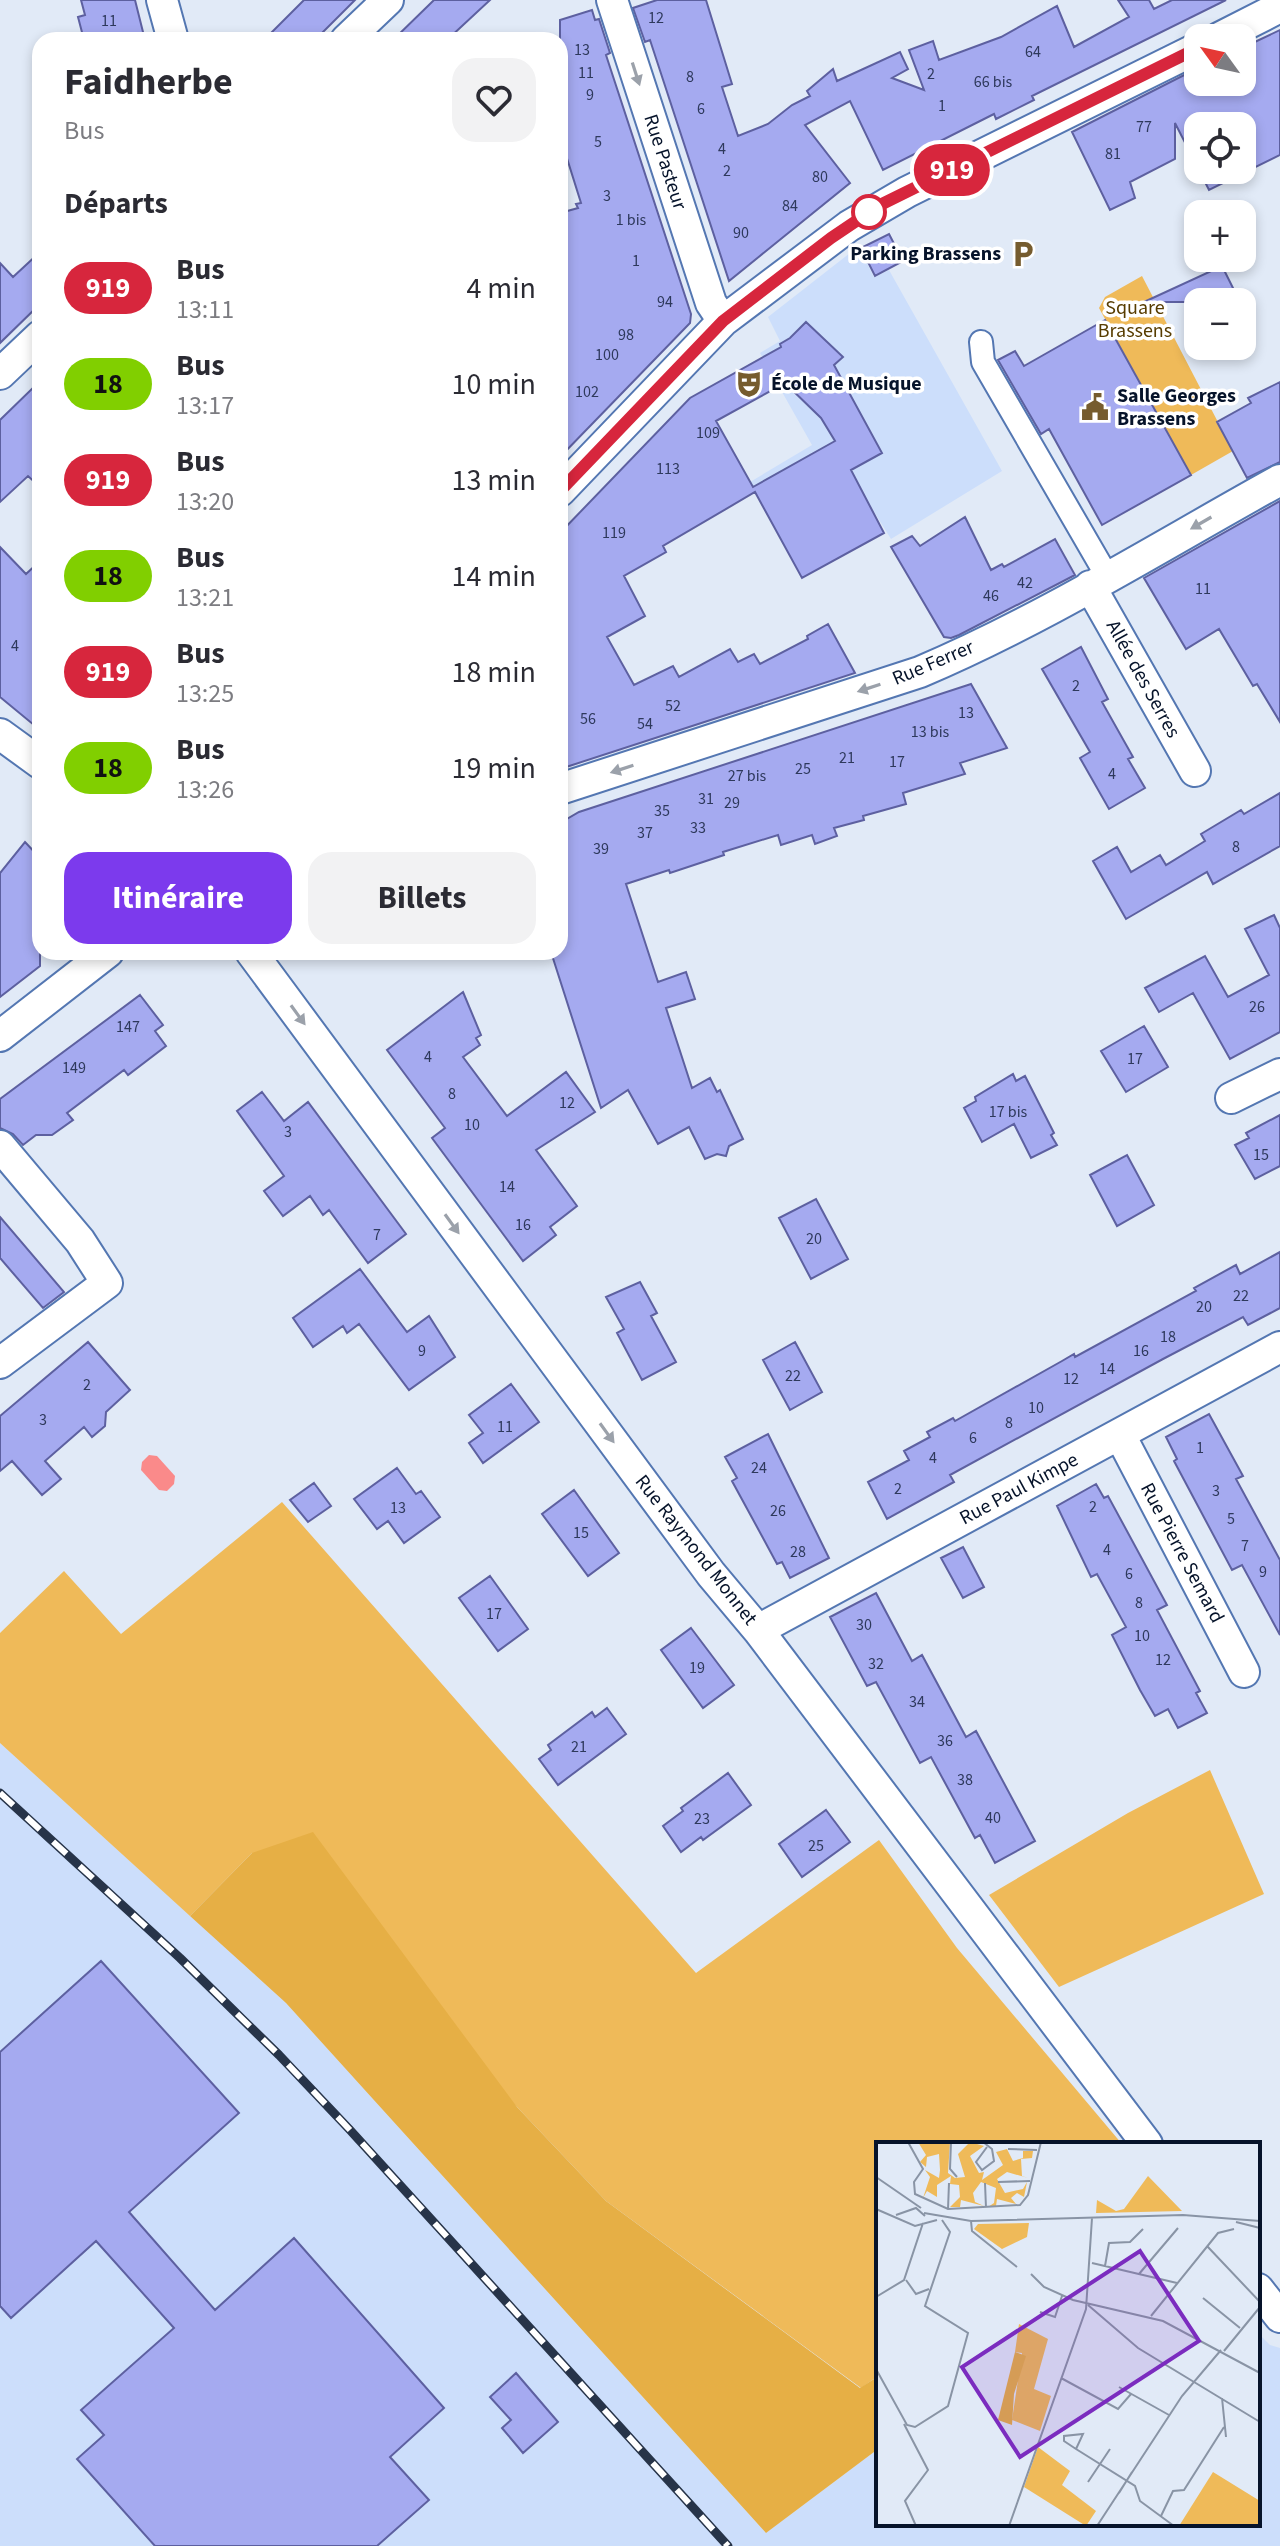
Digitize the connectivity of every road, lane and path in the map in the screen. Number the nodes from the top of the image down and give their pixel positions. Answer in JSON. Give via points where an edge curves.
{"nodes":[{"id":1,"x":162,"y":0,"type":"edge"},
{"id":2,"x":388,"y":0,"type":"edge"},
{"id":3,"x":612,"y":0,"type":"edge"},
{"id":4,"x":1280,"y":7,"type":"edge"},
{"id":5,"x":1247,"y":24,"type":"edge"},
{"id":6,"x":171,"y":32,"type":"edge"},
{"id":7,"x":354,"y":32,"type":"edge"},
{"id":8,"x":1184,"y":55,"type":"edge"},
{"id":9,"x":723,"y":321,"type":"junction"},
{"id":10,"x":981,"y":342,"type":"dead end"},
{"id":11,"x":32,"y":344,"type":"edge"},
{"id":12,"x":0,"y":374,"type":"edge"},
{"id":13,"x":1280,"y":480,"type":"edge"},
{"id":14,"x":568,"y":483,"type":"edge"},
{"id":15,"x":1099,"y":581,"type":"junction"},
{"id":16,"x":0,"y":734,"type":"edge"},
{"id":17,"x":32,"y":758,"type":"edge"},
{"id":18,"x":1195,"y":771,"type":"dead end"},
{"id":19,"x":568,"y":786,"type":"edge"},
{"id":20,"x":98,"y":960,"type":"edge"},
{"id":21,"x":257,"y":960,"type":"edge"},
{"id":22,"x":0,"y":1036,"type":"edge"},
{"id":23,"x":1280,"y":1074,"type":"edge"},
{"id":24,"x":1231,"y":1098,"type":"dead end"},
{"id":25,"x":0,"y":1146,"type":"edge"},
{"id":26,"x":1280,"y":1347,"type":"edge"},
{"id":27,"x":0,"y":1363,"type":"edge"},
{"id":28,"x":1120,"y":1435,"type":"junction"},
{"id":29,"x":758,"y":1630,"type":"junction"},
{"id":30,"x":1244,"y":1672,"type":"dead end"},
{"id":31,"x":1145,"y":2142,"type":"edge"}],
"edges":[{"from":1,"to":6,"type":"street"},
{"from":2,"to":7,"type":"street"},
{"from":3,"to":9,"type":"street","name":"Rue Pasteur","one_way":true,"via":[[711,303]]},
{"from":4,"to":5,"type":"street"},
{"from":8,"to":9,"type":"street","via":[[880,205]]},
{"from":9,"to":14,"type":"street"},
{"from":10,"to":15,"type":"street","via":[[983,362]]},
{"from":11,"to":12,"type":"street"},
{"from":13,"to":15,"type":"street","name":"Rue Ferrer","one_way":true},
{"from":15,"to":18,"type":"street","name":"Allée des Serres"},
{"from":15,"to":19,"type":"street","name":"Rue Ferrer","one_way":true,"via":[[920,672]]},
{"from":16,"to":17,"type":"street"},
{"from":20,"to":22,"type":"street"},
{"from":21,"to":29,"type":"street","name":"Rue Raymond Monnet","one_way":true,"via":[[711,1574]]},
{"from":23,"to":24,"type":"street"},
{"from":25,"to":27,"type":"street","via":[[80,1241],[107,1283]]},
{"from":26,"to":28,"type":"street","name":"Rue Paul Kimpe"},
{"from":28,"to":29,"type":"street","name":"Rue Paul Kimpe"},
{"from":28,"to":30,"type":"street","name":"Rue Pierre Semard"},
{"from":29,"to":31,"type":"street","name":"Rue Raymond Monnet"}]}
